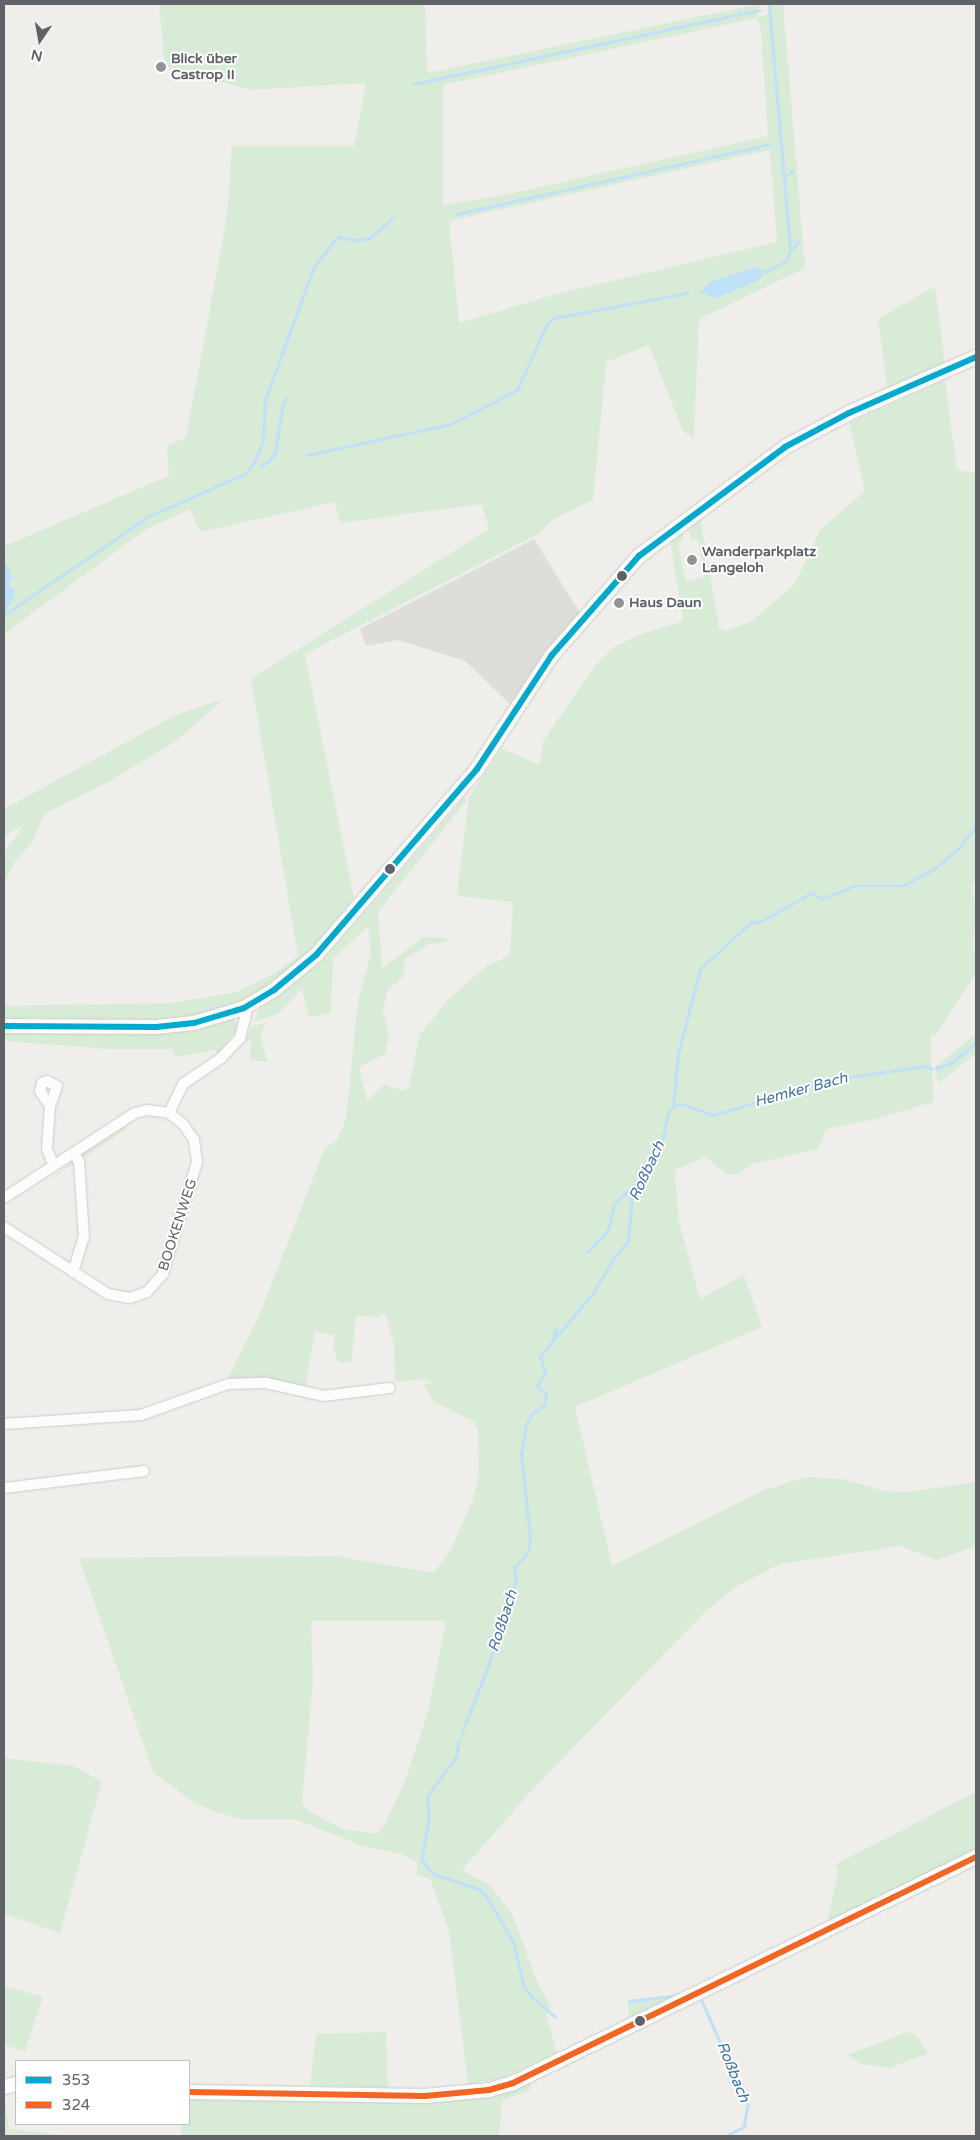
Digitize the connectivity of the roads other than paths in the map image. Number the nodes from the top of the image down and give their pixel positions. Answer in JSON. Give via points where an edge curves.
{"nodes":[{"id":1,"x":976,"y":357,"type":"edge"},
{"id":2,"x":244,"y":1008,"type":"junction"},
{"id":3,"x":4,"y":1026,"type":"edge"},
{"id":4,"x":50,"y":1106,"type":"dead end"},
{"id":5,"x":168,"y":1113,"type":"junction"},
{"id":6,"x":74,"y":1153,"type":"junction"},
{"id":7,"x":54,"y":1166,"type":"junction"},
{"id":8,"x":4,"y":1198,"type":"edge"},
{"id":9,"x":4,"y":1227,"type":"edge"},
{"id":10,"x":73,"y":1272,"type":"junction"},
{"id":11,"x":390,"y":1388,"type":"dead end"},
{"id":12,"x":4,"y":1424,"type":"edge"},
{"id":13,"x":144,"y":1471,"type":"dead end"},
{"id":14,"x":4,"y":1488,"type":"edge"},
{"id":15,"x":976,"y":1856,"type":"edge"},
{"id":16,"x":190,"y":2092,"type":"edge"}],
"edges":[{"from":1,"to":2,"type":"main road","via":[[848,413],[785,447],[639,556],[552,654],[477,769],[358,908],[301,969]]},
{"from":2,"to":3,"type":"main road","via":[[210,1020],[170,1026]]},
{"from":2,"to":5,"type":"street","via":[[240,1038],[221,1058],[183,1084]]},
{"from":4,"to":7,"type":"street","via":[[47,1149]]},
{"from":5,"to":6,"type":"street","via":[[157,1110],[135,1113]]},
{"from":5,"to":10,"type":"street","name":"BOOKENWEG","via":[[191,1133],[197,1162],[163,1274],[147,1292],[123,1298],[108,1294]]},
{"from":6,"to":7,"type":"street"},
{"from":6,"to":10,"type":"street","via":[[79,1162],[84,1237]]},
{"from":7,"to":8,"type":"street"},
{"from":9,"to":10,"type":"street","name":"BOOKENWEG"},
{"from":11,"to":12,"type":"street","via":[[324,1396],[266,1383],[228,1384],[141,1415]]},
{"from":13,"to":14,"type":"street"},
{"from":15,"to":16,"type":"main road","via":[[545,2070],[489,2090],[425,2096]]}]}
